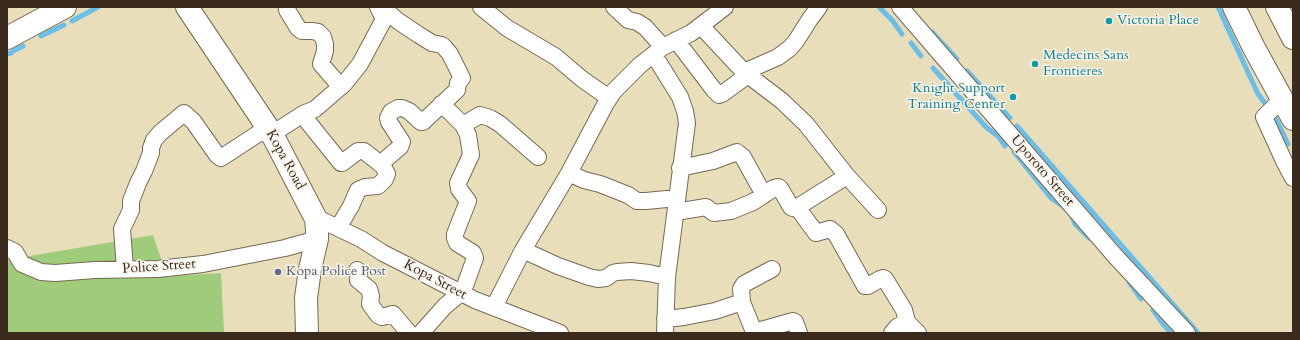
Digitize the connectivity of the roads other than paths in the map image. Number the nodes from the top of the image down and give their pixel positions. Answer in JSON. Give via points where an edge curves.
{"nodes":[{"id":1,"x":65,"y":7,"type":"edge"},
{"id":2,"x":187,"y":7,"type":"edge"},
{"id":3,"x":287,"y":7,"type":"edge"},
{"id":4,"x":378,"y":7,"type":"edge"},
{"id":5,"x":382,"y":7,"type":"edge"},
{"id":6,"x":614,"y":7,"type":"edge"},
{"id":7,"x":725,"y":7,"type":"edge"},
{"id":8,"x":819,"y":7,"type":"edge"},
{"id":9,"x":900,"y":7,"type":"edge"},
{"id":10,"x":1234,"y":7,"type":"edge"},
{"id":11,"x":1277,"y":7,"type":"edge"},
{"id":12,"x":487,"y":9,"type":"edge"},
{"id":13,"x":701,"y":26,"type":"junction"},
{"id":14,"x":7,"y":38,"type":"edge"},
{"id":15,"x":1293,"y":38,"type":"edge"},
{"id":16,"x":664,"y":47,"type":"junction"},
{"id":17,"x":746,"y":74,"type":"junction"},
{"id":18,"x":342,"y":87,"type":"junction"},
{"id":19,"x":609,"y":98,"type":"junction"},
{"id":20,"x":1282,"y":99,"type":"junction"},
{"id":21,"x":441,"y":104,"type":"junction"},
{"id":22,"x":303,"y":114,"type":"junction"},
{"id":23,"x":1293,"y":119,"type":"edge"},
{"id":24,"x":463,"y":125,"type":"junction"},
{"id":25,"x":272,"y":134,"type":"junction"},
{"id":26,"x":538,"y":157,"type":"dead end"},
{"id":27,"x":380,"y":164,"type":"junction"},
{"id":28,"x":680,"y":168,"type":"junction"},
{"id":29,"x":569,"y":173,"type":"junction"},
{"id":30,"x":847,"y":176,"type":"junction"},
{"id":31,"x":1293,"y":178,"type":"edge"},
{"id":32,"x":764,"y":195,"type":"junction"},
{"id":33,"x":676,"y":205,"type":"junction"},
{"id":34,"x":796,"y":208,"type":"junction"},
{"id":35,"x":878,"y":210,"type":"dead end"},
{"id":36,"x":315,"y":217,"type":"junction"},
{"id":37,"x":338,"y":228,"type":"junction"},
{"id":38,"x":317,"y":239,"type":"junction"},
{"id":39,"x":7,"y":248,"type":"edge"},
{"id":40,"x":523,"y":250,"type":"junction"},
{"id":41,"x":125,"y":269,"type":"junction"},
{"id":42,"x":772,"y":269,"type":"dead end"},
{"id":43,"x":357,"y":270,"type":"dead end"},
{"id":44,"x":667,"y":277,"type":"junction"},
{"id":45,"x":462,"y":294,"type":"junction"},
{"id":46,"x":742,"y":302,"type":"junction"},
{"id":47,"x":494,"y":307,"type":"junction"},
{"id":48,"x":665,"y":326,"type":"edge"},
{"id":49,"x":913,"y":328,"type":"edge"},
{"id":50,"x":536,"y":329,"type":"edge"},
{"id":51,"x":308,"y":333,"type":"edge"},
{"id":52,"x":409,"y":333,"type":"edge"},
{"id":53,"x":421,"y":333,"type":"edge"},
{"id":54,"x":560,"y":333,"type":"edge"},
{"id":55,"x":799,"y":333,"type":"edge"},
{"id":56,"x":892,"y":333,"type":"edge"},
{"id":57,"x":1187,"y":333,"type":"edge"}],
"edges":[{"from":1,"to":14,"type":"main road"},
{"from":2,"to":25,"type":"main road","name":"Kopa Road"},
{"from":3,"to":18,"type":"street","via":[[298,28],[302,31],[318,32],[323,37],[325,51],[321,64]]},
{"from":4,"to":18,"type":"street","via":[[383,21],[360,64]]},
{"from":5,"to":21,"type":"street","via":[[419,35],[432,43],[442,45],[450,54],[462,78],[457,90]]},
{"from":6,"to":16,"type":"street","via":[[628,20],[645,27]]},
{"from":7,"to":13,"type":"street"},
{"from":8,"to":17,"type":"street","via":[[790,48]]},
{"from":9,"to":57,"type":"street","name":"Uporoto Street","via":[[1116,256]]},
{"from":10,"to":20,"type":"main road"},
{"from":11,"to":15,"type":"main road"},
{"from":12,"to":19,"type":"street","via":[[507,28],[556,57]]},
{"from":13,"to":16,"type":"street"},
{"from":13,"to":17,"type":"street"},
{"from":16,"to":17,"type":"street","via":[[719,95]]},
{"from":16,"to":19,"type":"street","via":[[627,77]]},
{"from":16,"to":28,"type":"street","via":[[674,88],[686,111],[686,135]]},
{"from":17,"to":30,"type":"street","via":[[782,100],[806,124]]},
{"from":18,"to":22,"type":"street","via":[[315,109]]},
{"from":19,"to":29,"type":"street"},
{"from":20,"to":23,"type":"main road"},
{"from":20,"to":31,"type":"street","via":[[1264,117]]},
{"from":21,"to":24,"type":"street"},
{"from":21,"to":27,"type":"street","via":[[422,122],[402,108],[391,112],[389,122],[402,142],[400,147]]},
{"from":22,"to":25,"type":"street"},
{"from":22,"to":27,"type":"street","via":[[341,163],[360,150]]},
{"from":24,"to":26,"type":"street","via":[[480,115],[490,118]]},
{"from":24,"to":45,"type":"street","via":[[468,135],[471,155],[458,183],[459,189],[468,201],[455,238],[473,253],[475,258]]},
{"from":25,"to":36,"type":"main road","name":"Kopa Road"},
{"from":25,"to":41,"type":"street","via":[[259,133],[221,158],[184,113],[160,133],[154,140],[131,201],[131,210],[122,228]]},
{"from":27,"to":37,"type":"street","via":[[387,174],[385,179],[378,186],[358,190]]},
{"from":28,"to":32,"type":"street","via":[[737,152],[743,157]]},
{"from":28,"to":33,"type":"street"},
{"from":29,"to":33,"type":"street","via":[[628,195],[637,201]]},
{"from":29,"to":40,"type":"street"},
{"from":30,"to":34,"type":"street"},
{"from":30,"to":35,"type":"street"},
{"from":32,"to":33,"type":"street","via":[[740,208],[724,212],[714,213],[706,207]]},
{"from":32,"to":34,"type":"street","via":[[778,186],[791,207]]},
{"from":33,"to":44,"type":"street"},
{"from":34,"to":49,"type":"street","via":[[816,233],[830,229],[836,234],[865,286],[884,279]]},
{"from":36,"to":37,"type":"street","name":"Kopa Street"},
{"from":36,"to":38,"type":"main road","name":"Kopa Road"},
{"from":37,"to":45,"type":"street","name":"Kopa Street"},
{"from":38,"to":41,"type":"street","name":"Police Street","via":[[203,264],[158,269]]},
{"from":38,"to":51,"type":"main road","name":"Kopa Road","via":[[306,298]]},
{"from":39,"to":41,"type":"street","name":"Police Street","via":[[15,252],[22,264],[41,272]]},
{"from":40,"to":44,"type":"street","via":[[589,277],[606,278],[613,273],[631,271]]},
{"from":40,"to":47,"type":"street"},
{"from":42,"to":46,"type":"street","via":[[744,284],[741,289]]},
{"from":43,"to":52,"type":"street","via":[[358,280],[369,289],[370,304],[378,315],[382,317],[393,314]]},
{"from":44,"to":48,"type":"street"},
{"from":45,"to":47,"type":"street","name":"Kopa Street"},
{"from":45,"to":53,"type":"street","via":[[445,306]]},
{"from":46,"to":48,"type":"street"},
{"from":46,"to":55,"type":"street","via":[[754,332],[793,321]]},
{"from":47,"to":50,"type":"street","name":"Kopa Street"},
{"from":49,"to":56,"type":"street","via":[[897,327]]},
{"from":50,"to":54,"type":"street","name":"Kopa Street"}]}
